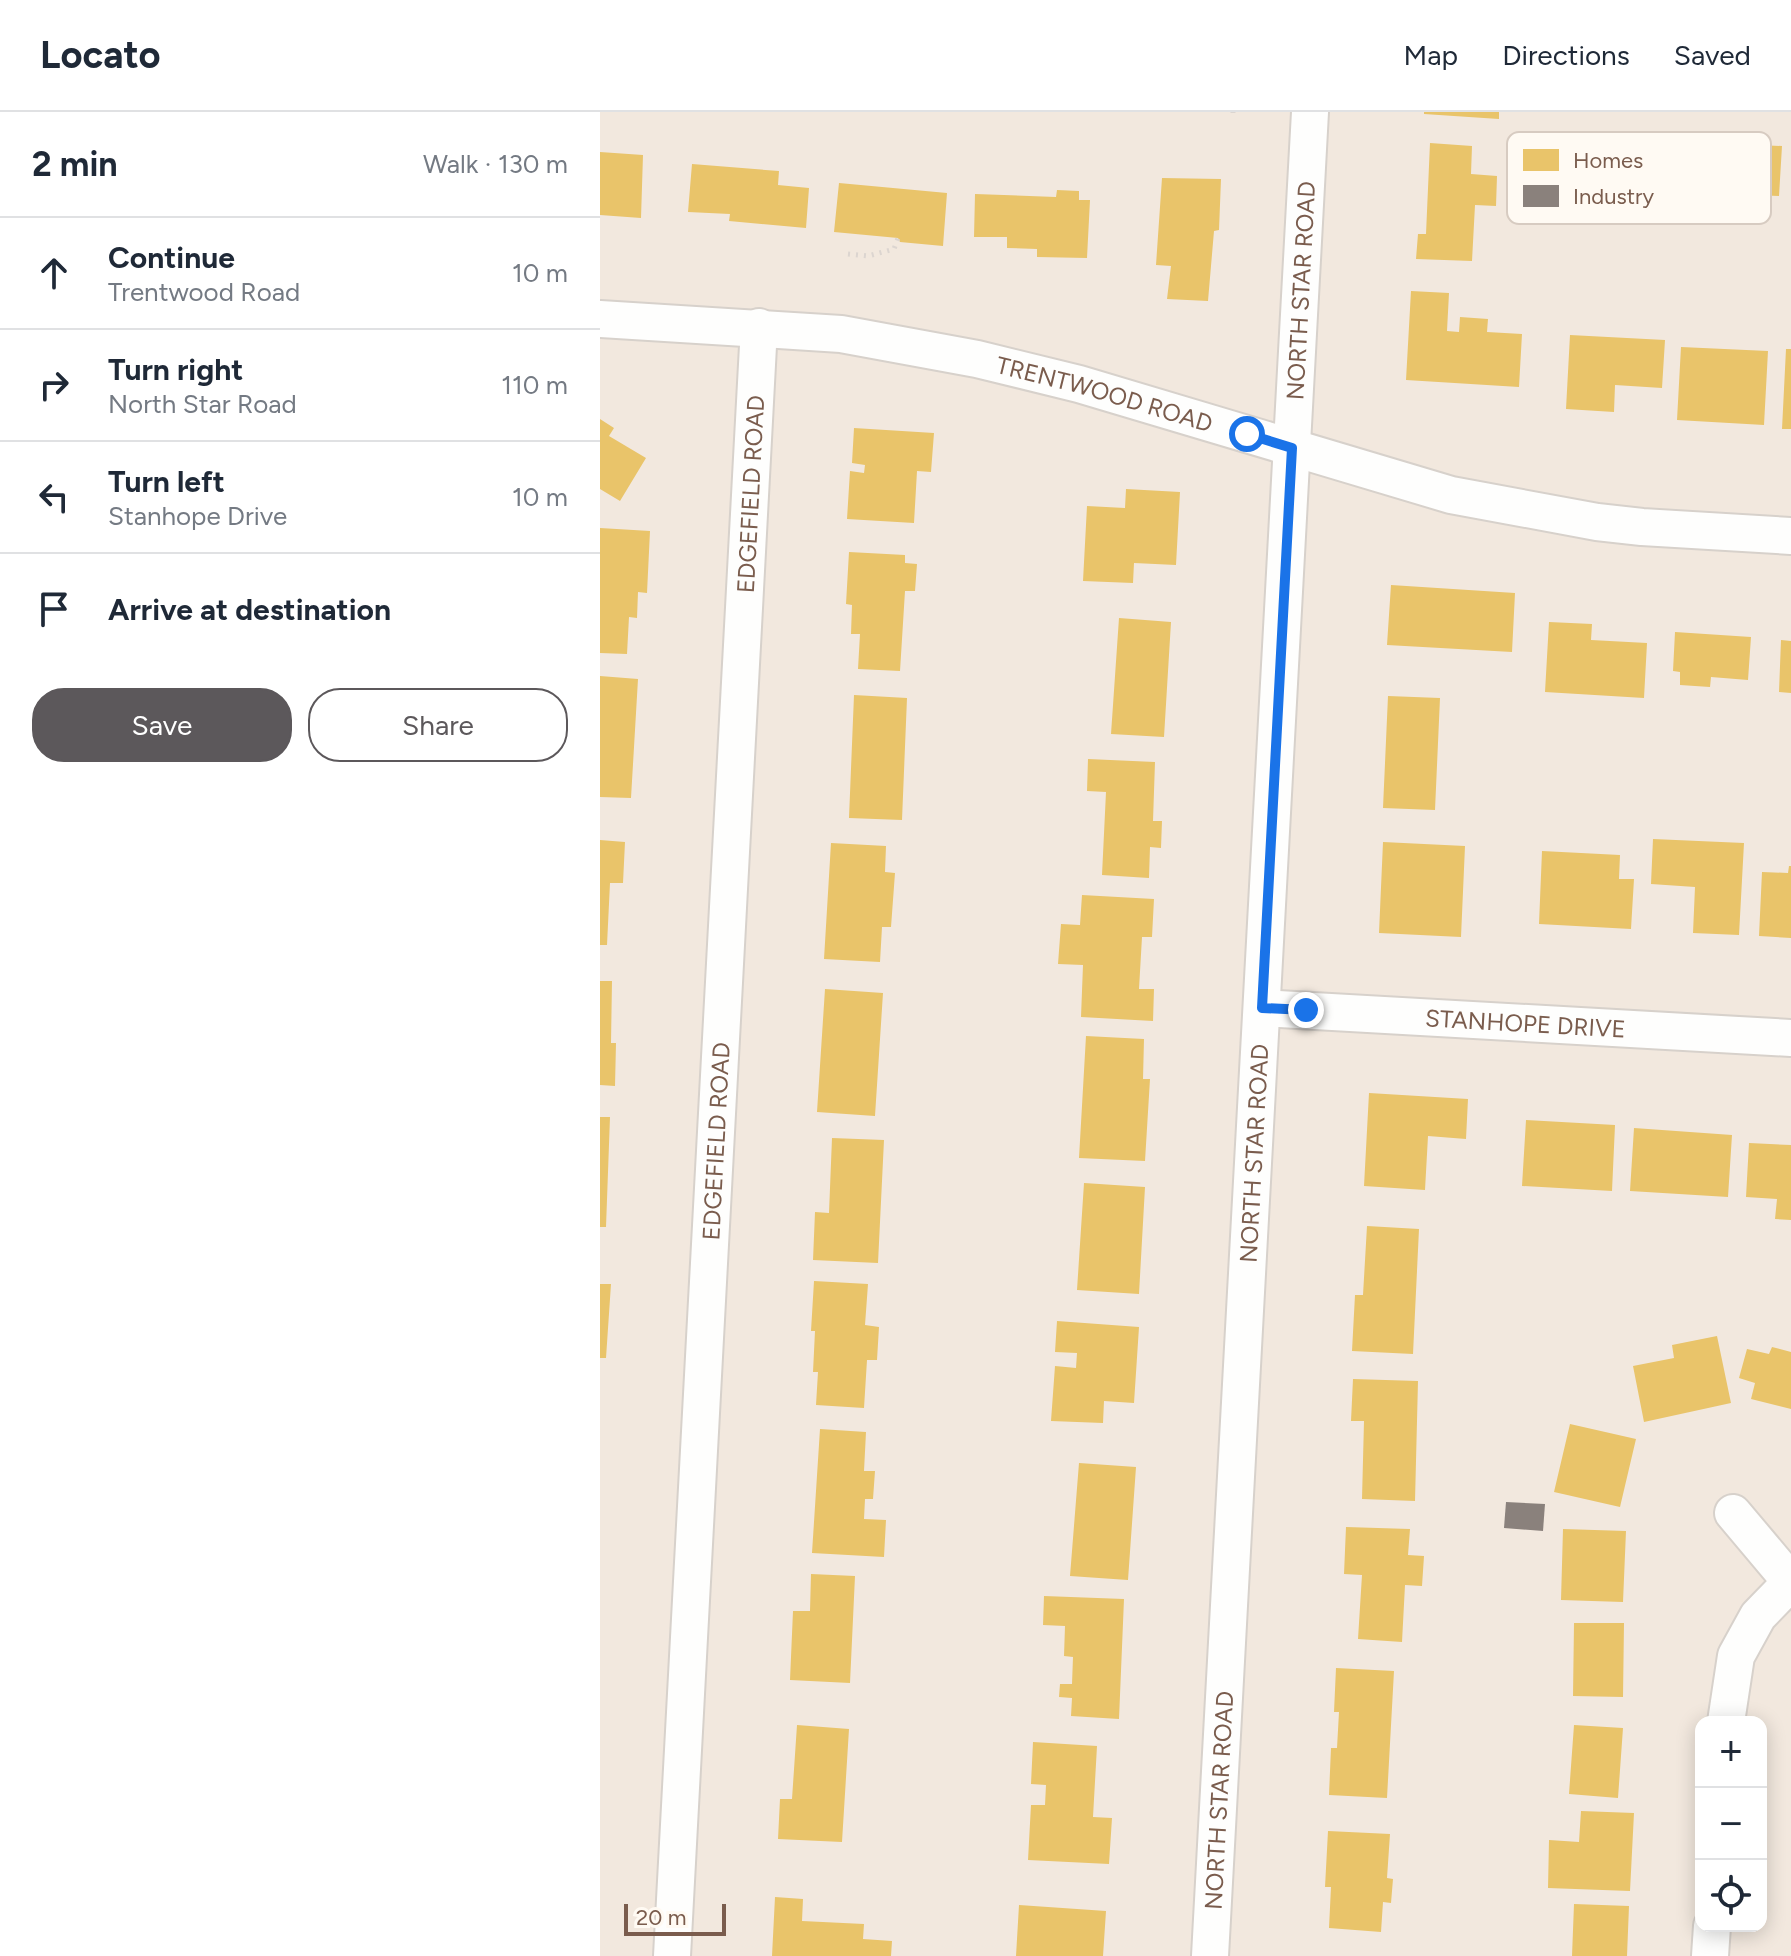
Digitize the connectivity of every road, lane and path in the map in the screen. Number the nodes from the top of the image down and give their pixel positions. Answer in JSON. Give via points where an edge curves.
{"nodes":[{"id":1,"x":1310,"y":112,"type":"edge"},
{"id":2,"x":898,"y":238,"type":"dead end"},
{"id":3,"x":848,"y":254,"type":"dead end"},
{"id":4,"x":600,"y":319,"type":"edge"},
{"id":5,"x":759,"y":327,"type":"junction"},
{"id":6,"x":1292,"y":448,"type":"junction"},
{"id":7,"x":1791,"y":536,"type":"edge"},
{"id":8,"x":1262,"y":1008,"type":"junction"},
{"id":9,"x":1791,"y":1038,"type":"edge"},
{"id":10,"x":1733,"y":1513,"type":"dead end"},
{"id":11,"x":1791,"y":1582,"type":"edge"},
{"id":12,"x":1727,"y":1716,"type":"edge"},
{"id":13,"x":1712,"y":1932,"type":"edge"},
{"id":14,"x":672,"y":1956,"type":"edge"},
{"id":15,"x":1210,"y":1956,"type":"edge"},
{"id":16,"x":1710,"y":1956,"type":"edge"}],
"edges":[{"from":1,"to":6,"type":"street","name":"NORTH STAR ROAD"},
{"from":2,"to":3,"type":"path","via":[[894,249],[868,256]]},
{"from":4,"to":5,"type":"street","name":"TRENTWOOD ROAD"},
{"from":5,"to":6,"type":"street","name":"TRENTWOOD ROAD","via":[[841,334],[977,359]]},
{"from":5,"to":14,"type":"street","name":"EDGEFIELD ROAD"},
{"from":6,"to":7,"type":"street","name":"TRENTWOOD ROAD","via":[[1451,495],[1597,522]]},
{"from":6,"to":8,"type":"street","name":"NORTH STAR ROAD"},
{"from":8,"to":9,"type":"street","name":"STANHOPE DRIVE"},
{"from":8,"to":15,"type":"street","name":"NORTH STAR ROAD"},
{"from":10,"to":11,"type":"street"},
{"from":11,"to":12,"type":"street","via":[[1758,1616],[1736,1656]]},
{"from":13,"to":16,"type":"street"}]}
